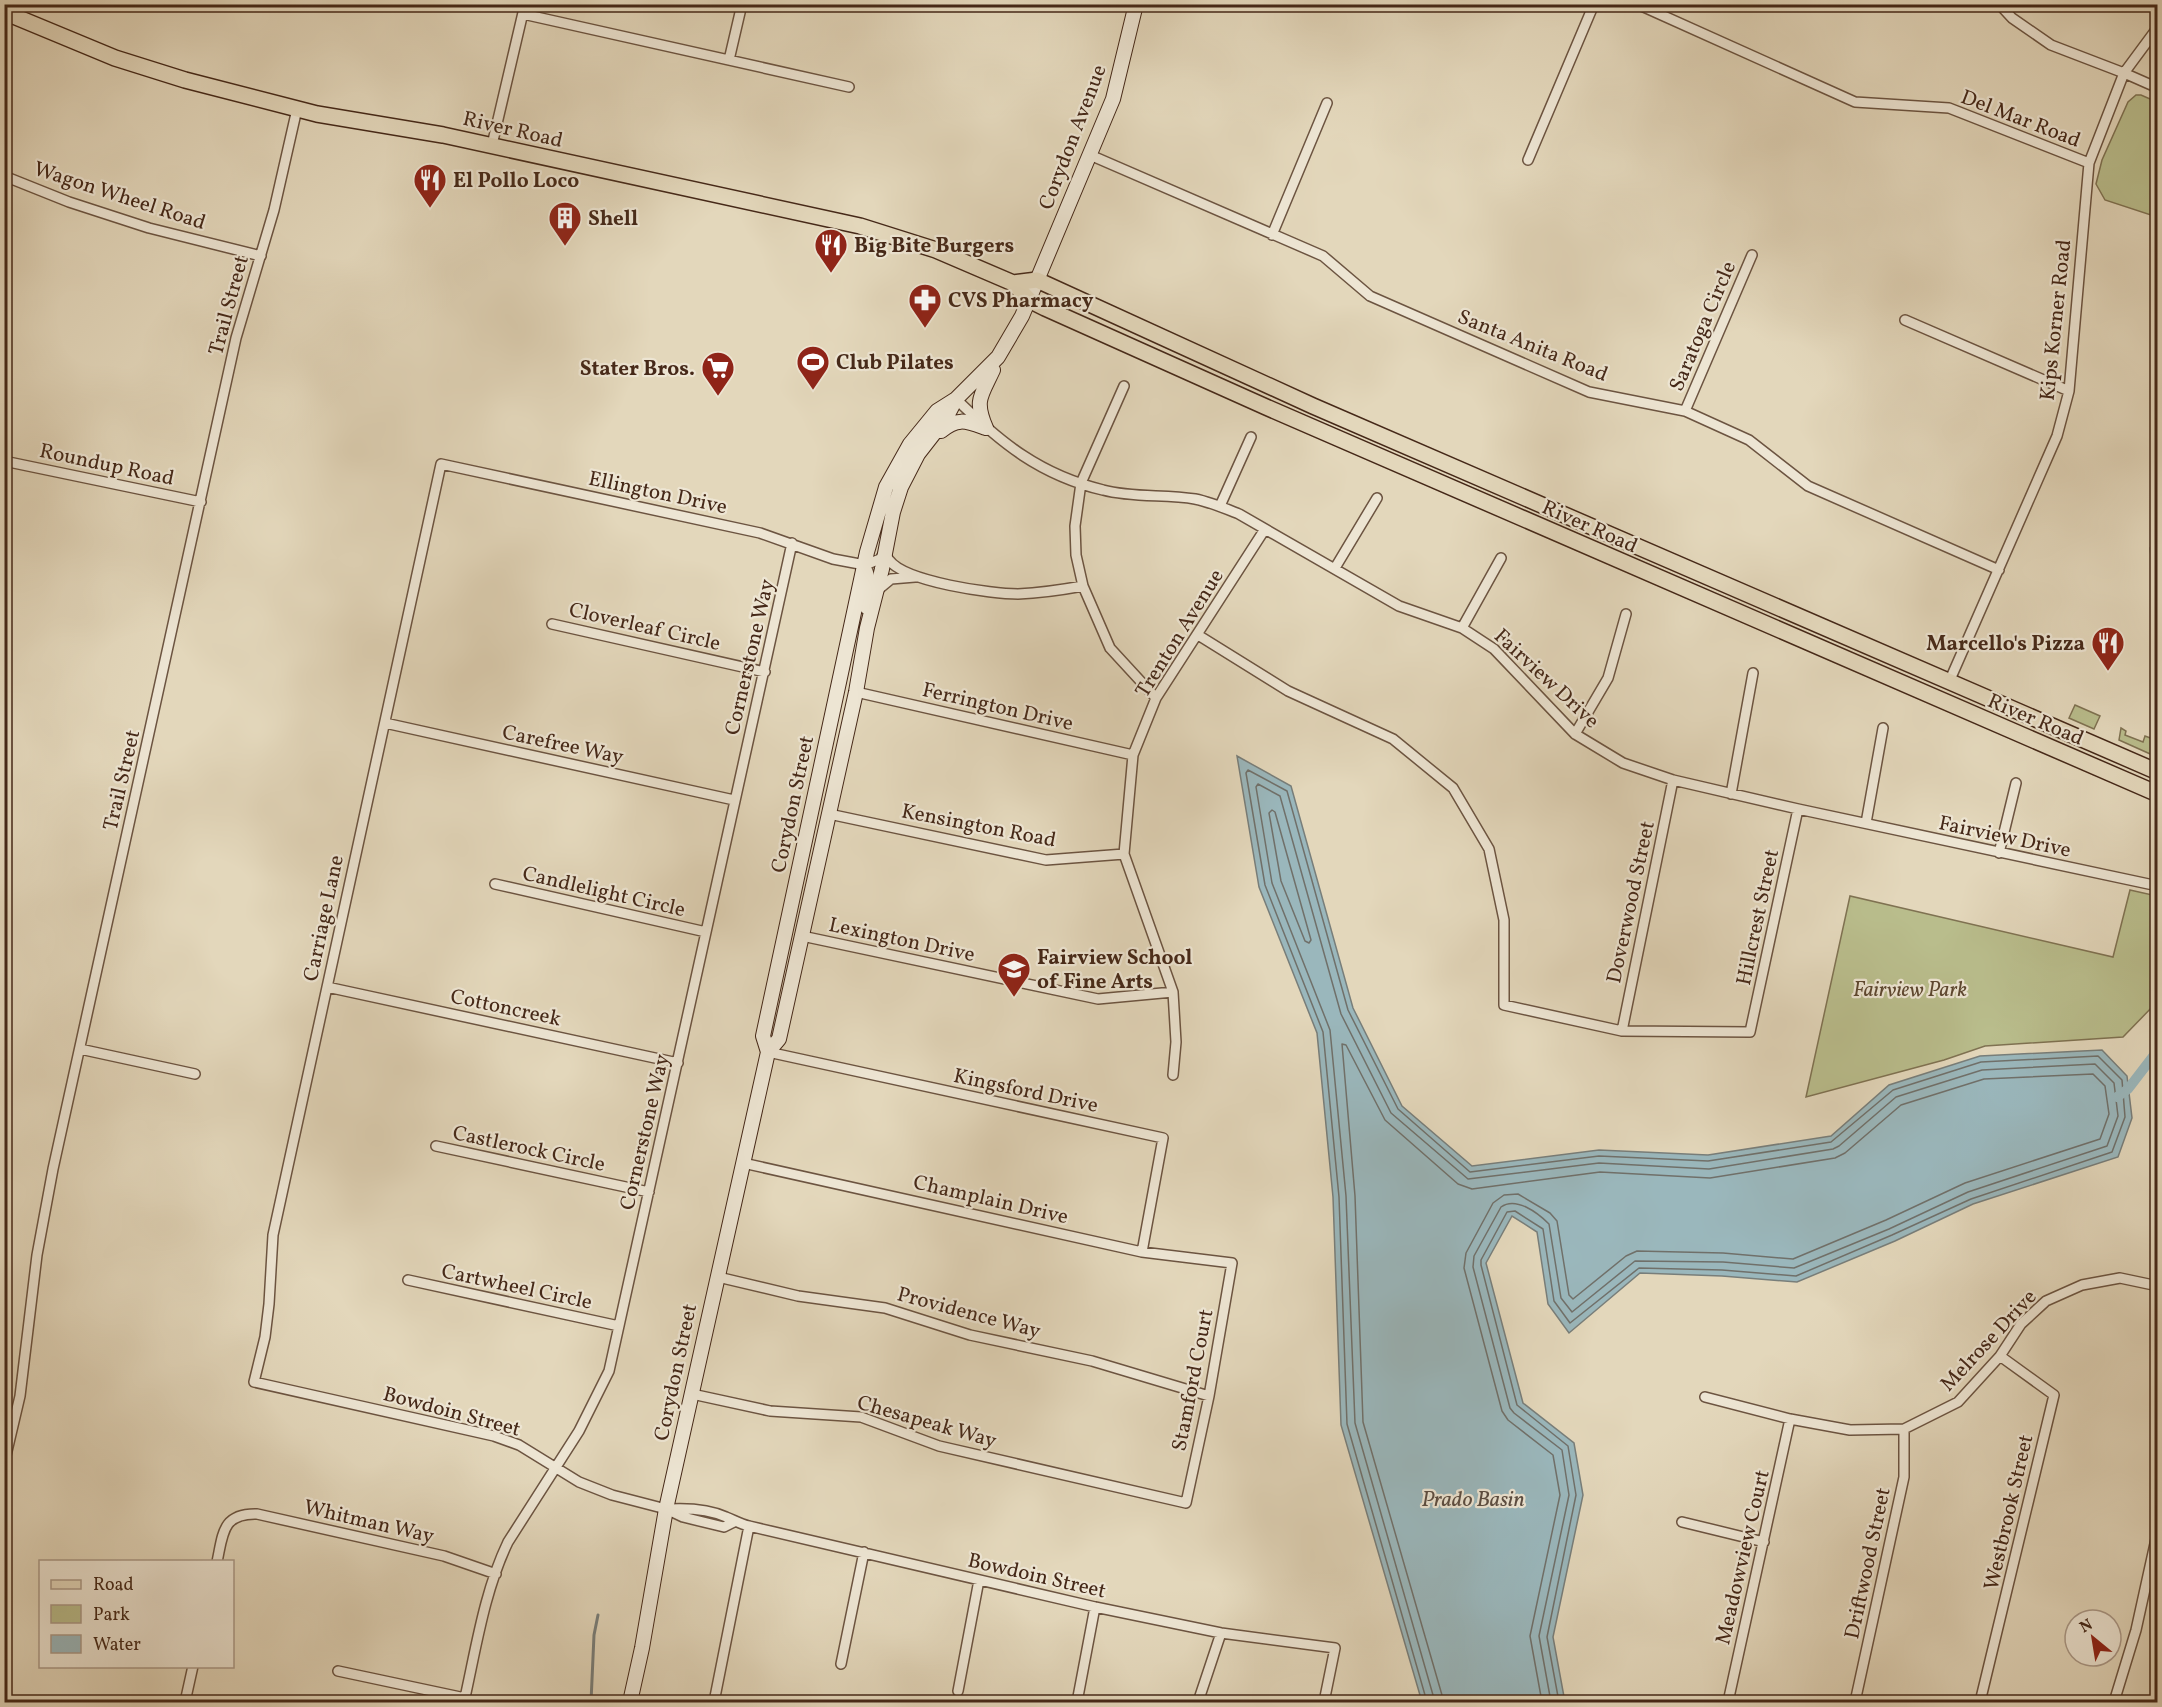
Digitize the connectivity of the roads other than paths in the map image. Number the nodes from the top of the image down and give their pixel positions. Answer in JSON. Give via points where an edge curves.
{"nodes":[{"id":1,"x":742,"y":4,"type":"edge"},
{"id":2,"x":1136,"y":4,"type":"edge"},
{"id":3,"x":1594,"y":4,"type":"edge"},
{"id":4,"x":1637,"y":4,"type":"edge"},
{"id":5,"x":1999,"y":4,"type":"edge"},
{"id":6,"x":524,"y":9,"type":"edge"},
{"id":7,"x":4,"y":12,"type":"edge"},
{"id":8,"x":2157,"y":27,"type":"edge"},
{"id":9,"x":729,"y":60,"type":"junction"},
{"id":10,"x":2124,"y":73,"type":"junction"},
{"id":11,"x":849,"y":87,"type":"dead end"},
{"id":12,"x":2157,"y":88,"type":"edge"},
{"id":13,"x":1327,"y":103,"type":"dead end"},
{"id":14,"x":297,"y":109,"type":"junction"},
{"id":15,"x":492,"y":145,"type":"junction"},
{"id":16,"x":1090,"y":155,"type":"junction"},
{"id":17,"x":1528,"y":160,"type":"dead end"},
{"id":18,"x":2089,"y":163,"type":"junction"},
{"id":19,"x":4,"y":176,"type":"edge"},
{"id":20,"x":1272,"y":236,"type":"junction"},
{"id":21,"x":1752,"y":255,"type":"dead end"},
{"id":22,"x":261,"y":256,"type":"junction"},
{"id":23,"x":1037,"y":280,"type":"junction"},
{"id":24,"x":1013,"y":283,"type":"junction"},
{"id":25,"x":1029,"y":300,"type":"junction"},
{"id":26,"x":1905,"y":320,"type":"dead end"},
{"id":27,"x":998,"y":357,"type":"junction"},
{"id":28,"x":1124,"y":386,"type":"dead end"},
{"id":29,"x":2069,"y":391,"type":"junction"},
{"id":30,"x":956,"y":399,"type":"junction"},
{"id":31,"x":1684,"y":411,"type":"junction"},
{"id":32,"x":986,"y":428,"type":"junction"},
{"id":33,"x":1251,"y":437,"type":"dead end"},
{"id":34,"x":918,"y":454,"type":"junction"},
{"id":35,"x":4,"y":461,"type":"edge"},
{"id":36,"x":441,"y":464,"type":"joint"},
{"id":37,"x":1081,"y":483,"type":"junction"},
{"id":38,"x":1377,"y":498,"type":"dead end"},
{"id":39,"x":201,"y":502,"type":"junction"},
{"id":40,"x":1220,"y":506,"type":"junction"},
{"id":41,"x":1265,"y":529,"type":"junction"},
{"id":42,"x":792,"y":543,"type":"junction"},
{"id":43,"x":885,"y":552,"type":"junction"},
{"id":44,"x":1501,"y":558,"type":"dead end"},
{"id":45,"x":865,"y":565,"type":"junction"},
{"id":46,"x":1335,"y":568,"type":"junction"},
{"id":47,"x":1999,"y":570,"type":"junction"},
{"id":48,"x":917,"y":577,"type":"junction"},
{"id":49,"x":1083,"y":586,"type":"junction"},
{"id":50,"x":877,"y":591,"type":"junction"},
{"id":51,"x":1626,"y":614,"type":"dead end"},
{"id":52,"x":552,"y":624,"type":"dead end"},
{"id":53,"x":867,"y":628,"type":"junction"},
{"id":54,"x":1462,"y":628,"type":"junction"},
{"id":55,"x":1198,"y":635,"type":"junction"},
{"id":56,"x":765,"y":672,"type":"junction"},
{"id":57,"x":1753,"y":673,"type":"dead end"},
{"id":58,"x":1949,"y":682,"type":"junction"},
{"id":59,"x":856,"y":692,"type":"junction"},
{"id":60,"x":1156,"y":698,"type":"junction"},
{"id":61,"x":385,"y":723,"type":"junction"},
{"id":62,"x":1883,"y":728,"type":"dead end"},
{"id":63,"x":1575,"y":734,"type":"junction"},
{"id":64,"x":1133,"y":755,"type":"junction"},
{"id":65,"x":2157,"y":772,"type":"edge"},
{"id":66,"x":1673,"y":780,"type":"junction"},
{"id":67,"x":2016,"y":783,"type":"dead end"},
{"id":68,"x":1731,"y":794,"type":"junction"},
{"id":69,"x":2157,"y":794,"type":"edge"},
{"id":70,"x":734,"y":800,"type":"junction"},
{"id":71,"x":1798,"y":809,"type":"junction"},
{"id":72,"x":829,"y":814,"type":"junction"},
{"id":73,"x":1866,"y":823,"type":"junction"},
{"id":74,"x":1999,"y":853,"type":"junction"},
{"id":75,"x":1124,"y":854,"type":"junction"},
{"id":76,"x":495,"y":884,"type":"dead end"},
{"id":77,"x":2157,"y":886,"type":"edge"},
{"id":78,"x":706,"y":932,"type":"junction"},
{"id":79,"x":801,"y":936,"type":"junction"},
{"id":80,"x":327,"y":987,"type":"junction"},
{"id":81,"x":1173,"y":993,"type":"junction"},
{"id":82,"x":1622,"y":1031,"type":"junction"},
{"id":83,"x":80,"y":1049,"type":"junction"},
{"id":84,"x":768,"y":1052,"type":"junction"},
{"id":85,"x":678,"y":1063,"type":"junction"},
{"id":86,"x":195,"y":1074,"type":"dead end"},
{"id":87,"x":1173,"y":1075,"type":"dead end"},
{"id":88,"x":436,"y":1146,"type":"dead end"},
{"id":89,"x":743,"y":1163,"type":"junction"},
{"id":90,"x":649,"y":1192,"type":"junction"},
{"id":91,"x":1142,"y":1252,"type":"junction"},
{"id":92,"x":1232,"y":1263,"type":"joint"},
{"id":93,"x":718,"y":1277,"type":"junction"},
{"id":94,"x":408,"y":1280,"type":"dead end"},
{"id":95,"x":2157,"y":1286,"type":"edge"},
{"id":96,"x":619,"y":1326,"type":"junction"},
{"id":97,"x":2000,"y":1356,"type":"junction"},
{"id":98,"x":254,"y":1382,"type":"joint"},
{"id":99,"x":692,"y":1394,"type":"junction"},
{"id":100,"x":1209,"y":1396,"type":"junction"},
{"id":101,"x":1705,"y":1397,"type":"dead end"},
{"id":102,"x":1790,"y":1419,"type":"junction"},
{"id":103,"x":1904,"y":1429,"type":"junction"},
{"id":104,"x":4,"y":1464,"type":"edge"},
{"id":105,"x":556,"y":1467,"type":"junction"},
{"id":106,"x":1186,"y":1503,"type":"joint"},
{"id":107,"x":666,"y":1509,"type":"junction"},
{"id":108,"x":1682,"y":1522,"type":"dead end"},
{"id":109,"x":749,"y":1526,"type":"junction"},
{"id":110,"x":2157,"y":1530,"type":"edge"},
{"id":111,"x":1764,"y":1542,"type":"junction"},
{"id":112,"x":864,"y":1552,"type":"junction"},
{"id":113,"x":217,"y":1560,"type":"edge"},
{"id":114,"x":496,"y":1575,"type":"junction"},
{"id":115,"x":980,"y":1580,"type":"junction"},
{"id":116,"x":1095,"y":1607,"type":"junction"},
{"id":117,"x":1221,"y":1633,"type":"junction"},
{"id":118,"x":841,"y":1664,"type":"dead end"},
{"id":119,"x":194,"y":1668,"type":"edge"},
{"id":120,"x":338,"y":1671,"type":"dead end"},
{"id":121,"x":958,"y":1691,"type":"dead end"},
{"id":122,"x":465,"y":1700,"type":"edge"},
{"id":123,"x":185,"y":1702,"type":"edge"},
{"id":124,"x":630,"y":1702,"type":"edge"},
{"id":125,"x":714,"y":1702,"type":"edge"},
{"id":126,"x":1077,"y":1702,"type":"edge"},
{"id":127,"x":1198,"y":1702,"type":"edge"},
{"id":128,"x":1324,"y":1702,"type":"edge"},
{"id":129,"x":1728,"y":1702,"type":"edge"},
{"id":130,"x":1855,"y":1702,"type":"edge"},
{"id":131,"x":1980,"y":1702,"type":"edge"},
{"id":132,"x":2114,"y":1702,"type":"edge"}],
"edges":[{"from":1,"to":9,"type":"street"},
{"from":2,"to":16,"type":"main road","name":"Corydon Avenue","via":[[1113,99]]},
{"from":3,"to":17,"type":"street"},
{"from":4,"to":18,"type":"street","name":"Del Mar Road","via":[[1855,102],[1949,108]]},
{"from":5,"to":10,"type":"street","via":[[2051,45]]},
{"from":6,"to":9,"type":"street"},
{"from":6,"to":15,"type":"street"},
{"from":7,"to":14,"type":"main road","name":"River Road","via":[[115,58]]},
{"from":8,"to":10,"type":"street","name":"Kips Korner Road"},
{"from":9,"to":11,"type":"street"},
{"from":10,"to":12,"type":"street"},
{"from":10,"to":18,"type":"street","name":"Kips Korner Road"},
{"from":13,"to":20,"type":"street"},
{"from":14,"to":15,"type":"main road","name":"River Road"},
{"from":14,"to":22,"type":"street","name":"Trail Street"},
{"from":15,"to":24,"type":"main road","name":"River Road","via":[[860,226],[936,250]]},
{"from":16,"to":20,"type":"street","name":"Santa Anita Road"},
{"from":16,"to":23,"type":"main road","name":"Corydon Avenue"},
{"from":18,"to":29,"type":"street","name":"Kips Korner Road"},
{"from":19,"to":22,"type":"street","name":"Wagon Wheel Road","via":[[149,228]]},
{"from":20,"to":31,"type":"street","name":"Santa Anita Road","via":[[1323,256],[1370,296],[1589,392]]},
{"from":21,"to":31,"type":"street","name":"Saratoga Circle"},
{"from":22,"to":39,"type":"street","name":"Trail Street","via":[[236,338]]},
{"from":23,"to":24,"type":"main road"},
{"from":23,"to":25,"type":"main road","name":"Corydon Street"},
{"from":23,"to":58,"type":"main road","name":"River Road","via":[[1313,406]]},
{"from":24,"to":25,"type":"main road","name":"River Road"},
{"from":25,"to":27,"type":"main road","name":"Corydon Street"},
{"from":25,"to":69,"type":"main road","name":"River Road"},
{"from":26,"to":29,"type":"street"},
{"from":27,"to":30,"type":"main road","name":"Corydon Street"},
{"from":27,"to":32,"type":"main road","via":[[980,399]]},
{"from":28,"to":37,"type":"street"},
{"from":29,"to":47,"type":"street","name":"Kips Korner Road","via":[[2057,436]]},
{"from":30,"to":32,"type":"street","name":"Fairview Drive"},
{"from":30,"to":34,"type":"main road","name":"Corydon Street"},
{"from":30,"to":45,"type":"main road","name":"Corydon Street","via":[[937,411],[895,470],[886,487]]},
{"from":31,"to":47,"type":"street","name":"Santa Anita Road","via":[[1749,440],[1808,486]]},
{"from":32,"to":34,"type":"main road","via":[[956,422]]},
{"from":32,"to":37,"type":"street","name":"Fairview Drive","via":[[1039,467]]},
{"from":33,"to":40,"type":"street"},
{"from":34,"to":43,"type":"main road","name":"Corydon Street","via":[[901,487]]},
{"from":35,"to":39,"type":"street","name":"Roundup Road"},
{"from":36,"to":42,"type":"street","name":"Ellington Drive"},
{"from":36,"to":61,"type":"street","name":"Carriage Lane"},
{"from":37,"to":40,"type":"street","name":"Fairview Drive","via":[[1104,491]]},
{"from":37,"to":49,"type":"street","via":[[1075,526]]},
{"from":38,"to":46,"type":"street"},
{"from":39,"to":83,"type":"street","name":"Trail Street"},
{"from":40,"to":41,"type":"street","name":"Fairview Drive"},
{"from":41,"to":46,"type":"street","name":"Fairview Drive"},
{"from":41,"to":55,"type":"street","name":"Trenton Avenue"},
{"from":42,"to":45,"type":"street","name":"Ellington Drive","via":[[833,559]]},
{"from":42,"to":56,"type":"street","name":"Cornerstone Way"},
{"from":43,"to":45,"type":"street","via":[[880,559]]},
{"from":43,"to":48,"type":"street","via":[[889,561]]},
{"from":43,"to":50,"type":"main road","name":"Corydon Street"},
{"from":44,"to":54,"type":"street"},
{"from":45,"to":53,"type":"street","name":"Corydon Street","via":[[871,576],[863,619]]},
{"from":45,"to":84,"type":"main road","name":"Corydon Street","via":[[763,1036]]},
{"from":46,"to":54,"type":"street","name":"Fairview Drive","via":[[1399,606]]},
{"from":47,"to":58,"type":"street","name":"Kips Korner Road"},
{"from":48,"to":49,"type":"street","via":[[988,592],[1050,592]]},
{"from":48,"to":50,"type":"street","via":[[891,579]]},
{"from":49,"to":60,"type":"street","via":[[1110,648]]},
{"from":50,"to":53,"type":"main road","name":"Corydon Street"},
{"from":51,"to":63,"type":"street","via":[[1608,678]]},
{"from":52,"to":56,"type":"street","name":"Cloverleaf Circle"},
{"from":53,"to":59,"type":"main road","name":"Corydon Street"},
{"from":54,"to":63,"type":"street","name":"Fairview Drive","via":[[1494,649]]},
{"from":55,"to":60,"type":"street","name":"Trenton Avenue"},
{"from":55,"to":82,"type":"street","via":[[1288,691],[1394,738],[1453,788],[1489,849],[1504,920],[1504,1005]]},
{"from":56,"to":70,"type":"street","name":"Cornerstone Way"},
{"from":57,"to":68,"type":"street"},
{"from":58,"to":65,"type":"main road","name":"River Road"},
{"from":59,"to":64,"type":"street","name":"Ferrington Drive"},
{"from":59,"to":72,"type":"main road","name":"Corydon Street"},
{"from":60,"to":64,"type":"street","name":"Trenton Avenue"},
{"from":61,"to":70,"type":"street","name":"Carefree Way"},
{"from":61,"to":80,"type":"street","name":"Carriage Lane"},
{"from":62,"to":73,"type":"street"},
{"from":63,"to":66,"type":"street","name":"Fairview Drive","via":[[1623,764]]},
{"from":64,"to":75,"type":"street","name":"Trenton Avenue"},
{"from":66,"to":68,"type":"street","name":"Fairview Drive"},
{"from":66,"to":82,"type":"street","name":"Doverwood Street"},
{"from":67,"to":74,"type":"street"},
{"from":68,"to":71,"type":"street","name":"Fairview Drive"},
{"from":70,"to":78,"type":"street","name":"Cornerstone Way"},
{"from":71,"to":73,"type":"street","name":"Fairview Drive"},
{"from":71,"to":82,"type":"street","name":"Hillcrest Street","via":[[1750,1032]]},
{"from":72,"to":75,"type":"street","name":"Kensington Road","via":[[1046,860]]},
{"from":72,"to":79,"type":"main road","name":"Corydon Street"},
{"from":73,"to":74,"type":"street","name":"Fairview Drive"},
{"from":74,"to":77,"type":"street","name":"Fairview Drive"},
{"from":75,"to":81,"type":"street","name":"Trenton Avenue"},
{"from":76,"to":78,"type":"street","name":"Candlelight Circle"},
{"from":78,"to":85,"type":"street","name":"Cornerstone Way"},
{"from":79,"to":81,"type":"street","name":"Lexington Drive","via":[[1098,999]]},
{"from":79,"to":84,"type":"main road","name":"Corydon Street","via":[[779,1039]]},
{"from":80,"to":85,"type":"street","name":"Cottoncreek"},
{"from":80,"to":98,"type":"street","name":"Carriage Lane","via":[[273,1235],[265,1337]]},
{"from":81,"to":87,"type":"street","name":"Trenton Avenue"},
{"from":83,"to":86,"type":"street"},
{"from":83,"to":104,"type":"street","name":"Trail Street","via":[[46,1203],[20,1396]]},
{"from":84,"to":89,"type":"main road","name":"Corydon Street"},
{"from":84,"to":91,"type":"street","name":"Kingsford Drive","via":[[1163,1138]]},
{"from":85,"to":90,"type":"street","name":"Cornerstone Way"},
{"from":88,"to":90,"type":"street","name":"Castlerock Circle"},
{"from":89,"to":91,"type":"street","name":"Champlain Drive"},
{"from":89,"to":93,"type":"main road","name":"Corydon Street"},
{"from":90,"to":96,"type":"street","name":"Cornerstone Way"},
{"from":91,"to":92,"type":"street","name":"Champlain Drive"},
{"from":92,"to":100,"type":"street","name":"Stamford Court"},
{"from":93,"to":99,"type":"main road","name":"Corydon Street"},
{"from":93,"to":100,"type":"street","name":"Providence Way","via":[[798,1296],[885,1308],[970,1335],[1092,1361]]},
{"from":94,"to":96,"type":"street","name":"Cartwheel Circle"},
{"from":95,"to":97,"type":"street","name":"Melrose Drive","via":[[2120,1278],[2082,1285],[2046,1301],[2021,1324]]},
{"from":96,"to":105,"type":"street","name":"Cornerstone Way","via":[[609,1371],[592,1409]]},
{"from":97,"to":103,"type":"street","name":"Melrose Drive","via":[[1958,1402]]},
{"from":97,"to":131,"type":"street","name":"Westbrook Street","via":[[2054,1395]]},
{"from":98,"to":105,"type":"street","name":"Bowdoin Street","via":[[494,1436],[519,1445]]},
{"from":99,"to":106,"type":"street","name":"Chesapeak Way","via":[[770,1411],[861,1417],[939,1446]]},
{"from":99,"to":107,"type":"main road","name":"Corydon Street"},
{"from":100,"to":106,"type":"street","name":"Stamford Court"},
{"from":101,"to":102,"type":"street","name":"Melrose Drive"},
{"from":102,"to":103,"type":"street","name":"Melrose Drive","via":[[1850,1430]]},
{"from":102,"to":111,"type":"street","name":"Meadowview Court"},
{"from":103,"to":130,"type":"street","name":"Driftwood Street","via":[[1904,1477]]},
{"from":105,"to":107,"type":"street","name":"Bowdoin Street","via":[[579,1482],[612,1495]]},
{"from":105,"to":114,"type":"street","name":"Cornerstone Way","via":[[508,1542]]},
{"from":107,"to":109,"type":"street","name":"Bowdoin Street","via":[[724,1527],[734,1522]]},
{"from":107,"to":124,"type":"main road","name":"Corydon Street"},
{"from":108,"to":111,"type":"street"},
{"from":109,"to":112,"type":"street","name":"Bowdoin Street"},
{"from":109,"to":125,"type":"street"},
{"from":110,"to":132,"type":"street","via":[[2136,1630]]},
{"from":111,"to":129,"type":"street","name":"Meadowview Court"},
{"from":112,"to":115,"type":"street","name":"Bowdoin Street"},
{"from":112,"to":118,"type":"street"},
{"from":113,"to":114,"type":"street","name":"Whitman Way","via":[[225,1527],[234,1518],[257,1514],[444,1557]]},
{"from":114,"to":122,"type":"street","name":"Cornerstone Way"},
{"from":115,"to":116,"type":"street","name":"Bowdoin Street"},
{"from":115,"to":121,"type":"street"},
{"from":116,"to":117,"type":"street","name":"Bowdoin Street"},
{"from":116,"to":126,"type":"street"},
{"from":117,"to":127,"type":"street"},
{"from":117,"to":128,"type":"street","name":"Bowdoin Street","via":[[1335,1648]]},
{"from":119,"to":123,"type":"street"},
{"from":120,"to":122,"type":"street"}]}
